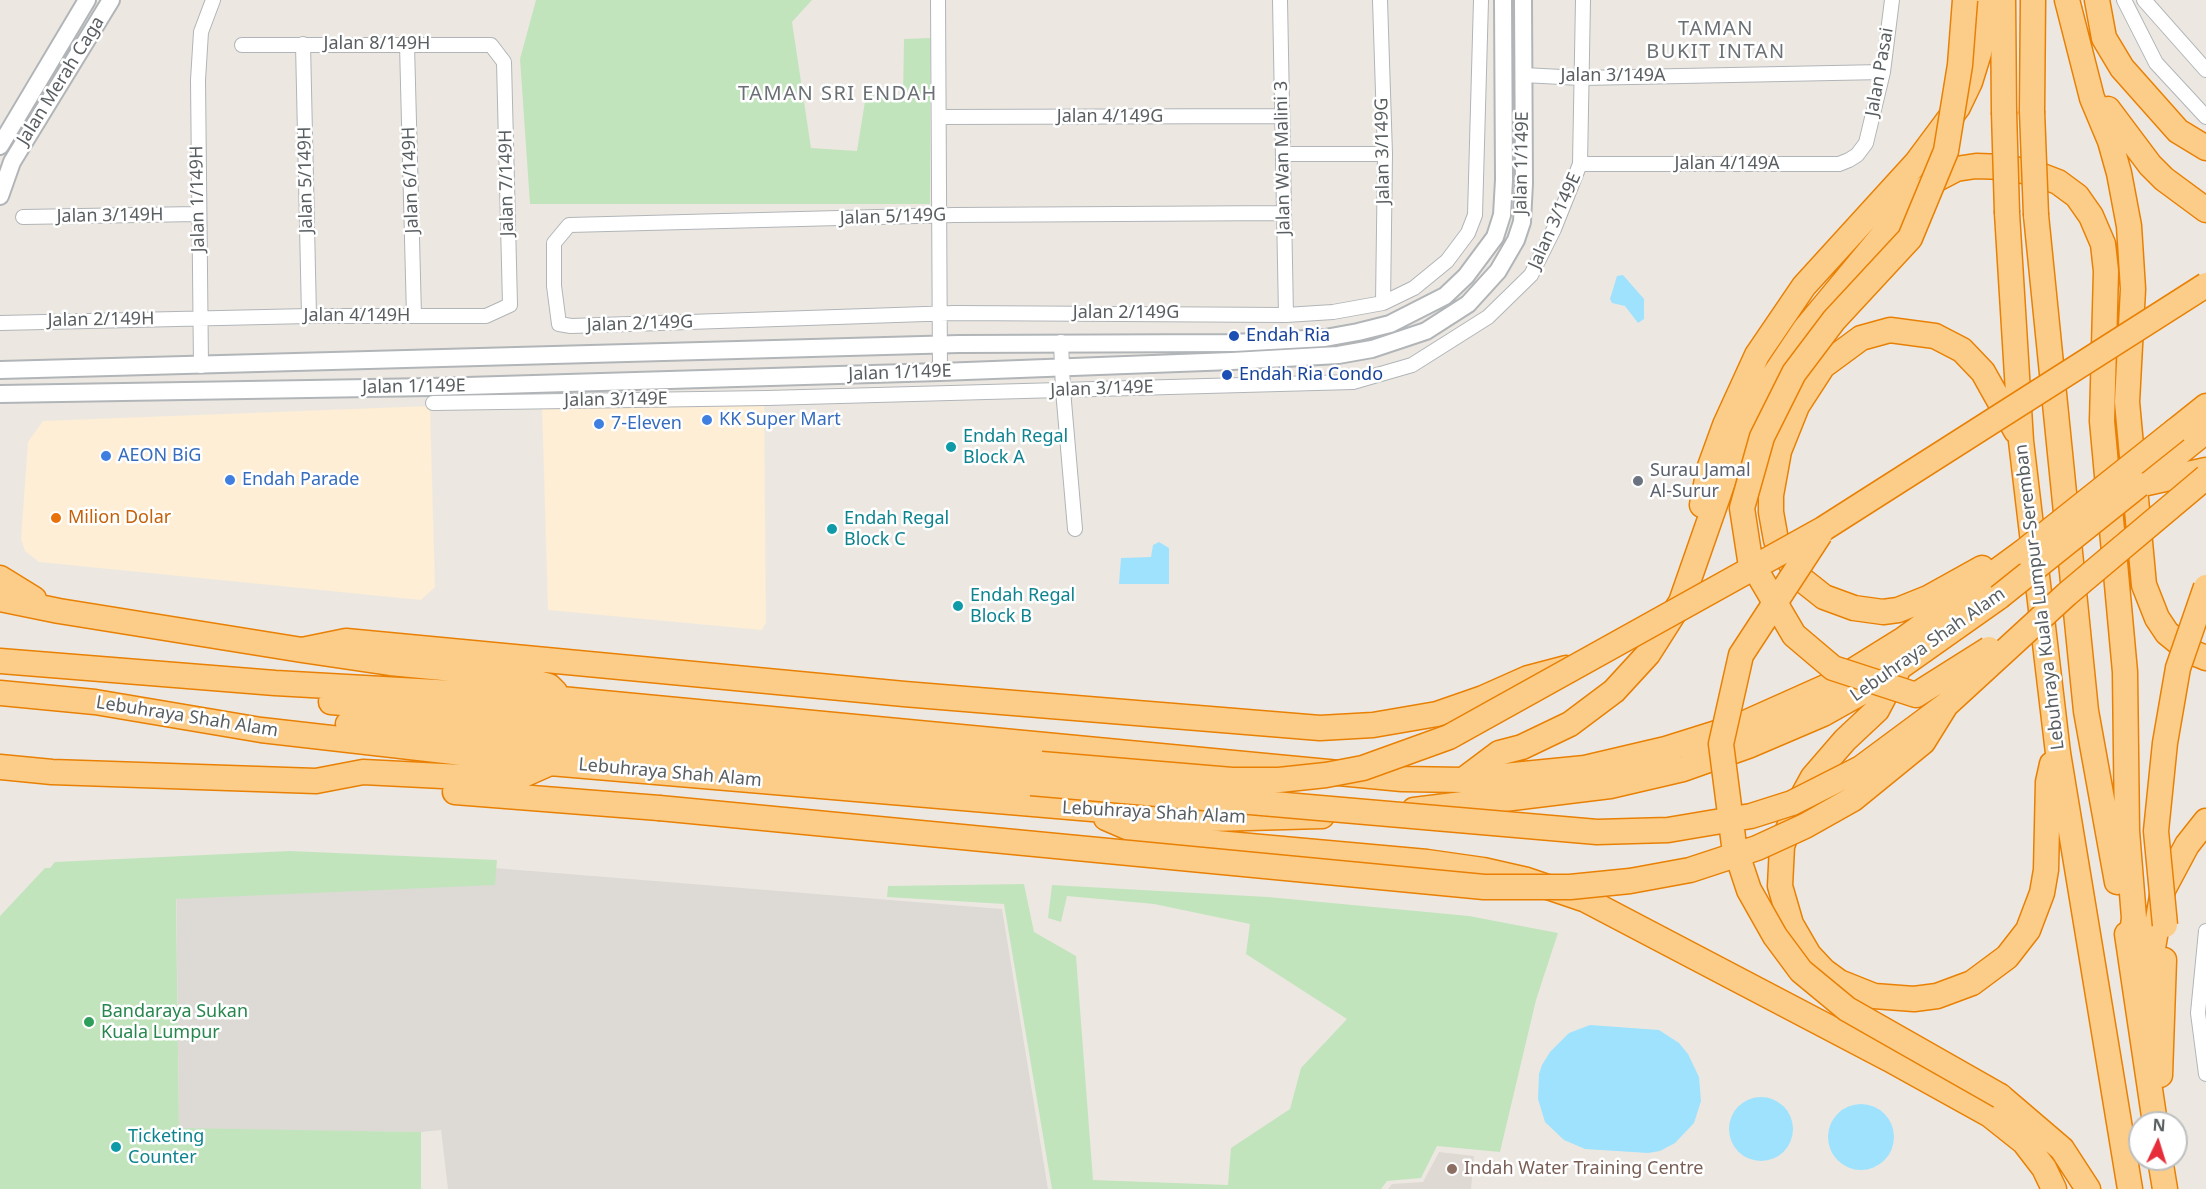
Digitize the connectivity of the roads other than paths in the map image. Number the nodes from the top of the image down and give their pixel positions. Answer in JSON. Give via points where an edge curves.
{"nodes":[{"id":1,"x":87,"y":0,"type":"edge"},
{"id":2,"x":111,"y":0,"type":"edge"},
{"id":3,"x":213,"y":0,"type":"edge"},
{"id":4,"x":938,"y":0,"type":"edge"},
{"id":5,"x":1280,"y":0,"type":"edge"},
{"id":6,"x":1380,"y":0,"type":"edge"},
{"id":7,"x":1480,"y":0,"type":"edge"},
{"id":8,"x":1492,"y":0,"type":"edge"},
{"id":9,"x":1503,"y":0,"type":"edge"},
{"id":10,"x":1523,"y":0,"type":"edge"},
{"id":11,"x":1583,"y":0,"type":"edge"},
{"id":12,"x":1892,"y":0,"type":"edge"},
{"id":13,"x":1965,"y":0,"type":"edge"},
{"id":14,"x":1987,"y":0,"type":"edge"},
{"id":15,"x":2003,"y":0,"type":"edge"},
{"id":16,"x":2033,"y":0,"type":"edge"},
{"id":17,"x":2067,"y":0,"type":"edge"},
{"id":18,"x":2097,"y":0,"type":"edge"},
{"id":19,"x":2124,"y":0,"type":"edge"},
{"id":20,"x":2144,"y":0,"type":"edge"},
{"id":21,"x":303,"y":44,"type":"junction"},
{"id":22,"x":242,"y":45,"type":"dead end"},
{"id":23,"x":407,"y":45,"type":"junction"},
{"id":24,"x":504,"y":62,"type":"joint"},
{"id":25,"x":2206,"y":70,"type":"edge"},
{"id":26,"x":1883,"y":72,"type":"junction"},
{"id":27,"x":1523,"y":75,"type":"junction"},
{"id":28,"x":1581,"y":78,"type":"junction"},
{"id":29,"x":2090,"y":83,"type":"junction"},
{"id":30,"x":1281,"y":116,"type":"junction"},
{"id":31,"x":939,"y":117,"type":"junction"},
{"id":32,"x":2206,"y":117,"type":"edge"},
{"id":33,"x":1866,"y":143,"type":"joint"},
{"id":34,"x":0,"y":146,"type":"edge"},
{"id":35,"x":2206,"y":148,"type":"edge"},
{"id":36,"x":1283,"y":154,"type":"junction"},
{"id":37,"x":1384,"y":154,"type":"junction"},
{"id":38,"x":6,"y":159,"type":"edge"},
{"id":39,"x":1580,"y":164,"type":"junction"},
{"id":40,"x":0,"y":196,"type":"edge"},
{"id":41,"x":2196,"y":199,"type":"edge"},
{"id":42,"x":2206,"y":210,"type":"edge"},
{"id":43,"x":1284,"y":213,"type":"junction"},
{"id":44,"x":197,"y":214,"type":"junction"},
{"id":45,"x":939,"y":216,"type":"junction"},
{"id":46,"x":23,"y":217,"type":"dead end"},
{"id":47,"x":2206,"y":285,"type":"edge"},
{"id":48,"x":554,"y":286,"type":"joint"},
{"id":49,"x":1383,"y":303,"type":"junction"},
{"id":50,"x":510,"y":305,"type":"joint"},
{"id":51,"x":940,"y":314,"type":"junction"},
{"id":52,"x":1286,"y":315,"type":"junction"},
{"id":53,"x":309,"y":316,"type":"junction"},
{"id":54,"x":414,"y":316,"type":"junction"},
{"id":55,"x":201,"y":318,"type":"junction"},
{"id":56,"x":0,"y":323,"type":"edge"},
{"id":57,"x":1062,"y":342,"type":"junction"},
{"id":58,"x":940,"y":344,"type":"junction"},
{"id":59,"x":201,"y":366,"type":"junction"},
{"id":60,"x":1062,"y":367,"type":"junction"},
{"id":61,"x":1,"y":370,"type":"edge"},
{"id":62,"x":940,"y":372,"type":"junction"},
{"id":63,"x":1063,"y":390,"type":"junction"},
{"id":64,"x":28,"y":393,"type":"junction"},
{"id":65,"x":0,"y":394,"type":"edge"},
{"id":66,"x":0,"y":399,"type":"edge"},
{"id":67,"x":433,"y":403,"type":"dead end"},
{"id":68,"x":2206,"y":406,"type":"edge"},
{"id":69,"x":2206,"y":431,"type":"edge"},
{"id":70,"x":2021,"y":441,"type":"junction"},
{"id":71,"x":2206,"y":470,"type":"edge"},
{"id":72,"x":2206,"y":477,"type":"edge"},
{"id":73,"x":2139,"y":485,"type":"junction"},
{"id":74,"x":1075,"y":529,"type":"dead end"},
{"id":75,"x":1823,"y":529,"type":"junction"},
{"id":76,"x":2023,"y":552,"type":"junction"},
{"id":77,"x":1697,"y":559,"type":"junction"},
{"id":78,"x":0,"y":578,"type":"edge"},
{"id":79,"x":2206,"y":587,"type":"edge"},
{"id":80,"x":2067,"y":594,"type":"junction"},
{"id":81,"x":0,"y":599,"type":"edge"},
{"id":82,"x":59,"y":611,"type":"junction"},
{"id":83,"x":302,"y":650,"type":"junction"},
{"id":84,"x":2206,"y":658,"type":"edge"},
{"id":85,"x":0,"y":662,"type":"edge"},
{"id":86,"x":1573,"y":666,"type":"junction"},
{"id":87,"x":1898,"y":670,"type":"junction"},
{"id":88,"x":275,"y":683,"type":"junction"},
{"id":89,"x":0,"y":693,"type":"edge"},
{"id":90,"x":561,"y":699,"type":"junction"},
{"id":91,"x":95,"y":702,"type":"junction"},
{"id":92,"x":1946,"y":705,"type":"junction"},
{"id":93,"x":2058,"y":753,"type":"junction"},
{"id":94,"x":550,"y":763,"type":"junction"},
{"id":95,"x":0,"y":767,"type":"edge"},
{"id":96,"x":52,"y":772,"type":"junction"},
{"id":97,"x":1036,"y":774,"type":"junction"},
{"id":98,"x":0,"y":777,"type":"edge"},
{"id":99,"x":1463,"y":780,"type":"junction"},
{"id":100,"x":316,"y":781,"type":"junction"},
{"id":101,"x":1089,"y":810,"type":"junction"},
{"id":102,"x":2206,"y":821,"type":"edge"},
{"id":103,"x":2206,"y":931,"type":"edge"},
{"id":104,"x":2130,"y":949,"type":"junction"},
{"id":105,"x":2141,"y":1017,"type":"junction"},
{"id":106,"x":2206,"y":1074,"type":"edge"},
{"id":107,"x":2155,"y":1111,"type":"edge"},
{"id":108,"x":2157,"y":1111,"type":"edge"},
{"id":109,"x":2162,"y":1171,"type":"edge"},
{"id":110,"x":2054,"y":1189,"type":"edge"},
{"id":111,"x":2088,"y":1189,"type":"edge"},
{"id":112,"x":2130,"y":1189,"type":"edge"},
{"id":113,"x":2165,"y":1189,"type":"edge"}],
"edges":[{"from":1,"to":34,"type":"street","name":"Jalan Merah Caga"},
{"from":2,"to":38,"type":"street","name":"Jalan Merah Caga"},
{"from":3,"to":44,"type":"street","name":"Jalan 1/149H","via":[[201,32]]},
{"from":4,"to":31,"type":"street"},
{"from":5,"to":30,"type":"street","name":"Jalan Wan Malini 3"},
{"from":6,"to":37,"type":"street","name":"Jalan 3/149G"},
{"from":7,"to":49,"type":"street","name":"Jalan 2/149G","via":[[1475,215],[1468,233],[1447,261],[1414,288]]},
{"from":8,"to":9,"type":"street"},
{"from":9,"to":10,"type":"street"},
{"from":9,"to":57,"type":"street","name":"Jalan 1/149E","via":[[1502,215],[1495,237],[1483,255],[1445,296],[1390,324],[1325,338],[1234,343]]},
{"from":10,"to":27,"type":"street","name":"Jalan 1/149E"},
{"from":11,"to":28,"type":"street","name":"Jalan 3/149E"},
{"from":12,"to":26,"type":"street","name":"Jalan Pasai"},
{"from":13,"to":80,"type":"highway","bridge":true,"via":[[1960,65],[1946,151],[1910,238],[1834,320],[1794,373],[1762,437],[1742,508],[1750,560],[1794,635],[1833,668],[1916,695]]},
{"from":14,"to":77,"type":"highway","via":[[1979,53],[1958,107],[1917,162],[1804,286],[1757,355],[1709,469]]},
{"from":15,"to":70,"type":"highway","name":"Lebuhraya Kuala Lumpur–Seremban","bridge":true,"via":[[2007,213]]},
{"from":16,"to":104,"type":"highway","name":"Lebuhraya Kuala Lumpur–Seremban","bridge":true,"via":[[2032,111],[2037,215],[2086,711]]},
{"from":17,"to":29,"type":"highway"},
{"from":18,"to":35,"type":"highway","via":[[2104,38],[2122,68],[2178,131]]},
{"from":19,"to":32,"type":"street","via":[[2156,63]]},
{"from":20,"to":25,"type":"street"},
{"from":21,"to":22,"type":"street","name":"Jalan 8/149H"},
{"from":21,"to":23,"type":"street","name":"Jalan 8/149H"},
{"from":21,"to":53,"type":"street","name":"Jalan 5/149H"},
{"from":23,"to":24,"type":"street","name":"Jalan 8/149H","via":[[491,45]]},
{"from":23,"to":54,"type":"street","name":"Jalan 6/149H"},
{"from":24,"to":50,"type":"street","name":"Jalan 7/149H"},
{"from":26,"to":28,"type":"street","name":"Jalan 3/149A"},
{"from":26,"to":33,"type":"street","name":"Jalan Pasai"},
{"from":27,"to":28,"type":"street","name":"Jalan 3/149A"},
{"from":27,"to":60,"type":"street","name":"Jalan 1/149E","via":[[1522,222],[1516,240],[1488,284],[1444,320],[1406,339],[1338,354]]},
{"from":28,"to":39,"type":"street","name":"Jalan 3/149E"},
{"from":29,"to":41,"type":"highway","via":[[2150,165]]},
{"from":29,"to":84,"type":"highway","via":[[2092,99],[2119,173],[2132,253],[2127,402],[2144,585],[2167,633],[2189,651]]},
{"from":30,"to":31,"type":"street","name":"Jalan 4/149G"},
{"from":30,"to":36,"type":"street","name":"Jalan Wan Malini 3"},
{"from":31,"to":45,"type":"street"},
{"from":33,"to":39,"type":"street","name":"Jalan 4/149A","via":[[1857,155],[1839,164]]},
{"from":36,"to":37,"type":"street"},
{"from":36,"to":43,"type":"street","name":"Jalan Wan Malini 3"},
{"from":37,"to":49,"type":"street","name":"Jalan 3/149G"},
{"from":38,"to":40,"type":"street","name":"Jalan Merah Caga"},
{"from":39,"to":63,"type":"street","name":"Jalan 3/149E","via":[[1532,275],[1488,317],[1412,365],[1353,382]]},
{"from":41,"to":42,"type":"highway"},
{"from":43,"to":45,"type":"street","name":"Jalan 5/149G"},
{"from":43,"to":52,"type":"street","name":"Jalan Wan Malini 3"},
{"from":44,"to":46,"type":"street","name":"Jalan 3/149H"},
{"from":44,"to":55,"type":"street","name":"Jalan 1/149H"},
{"from":45,"to":48,"type":"street","name":"Jalan 5/149G","via":[[569,225],[554,243]]},
{"from":45,"to":51,"type":"street"},
{"from":47,"to":75,"type":"highway","bridge":true},
{"from":48,"to":51,"type":"street","name":"Jalan 2/149G","via":[[559,324],[571,326]]},
{"from":49,"to":52,"type":"street","name":"Jalan 2/149G","via":[[1352,310]]},
{"from":50,"to":54,"type":"street","name":"Jalan 4/149H","via":[[486,316]]},
{"from":51,"to":52,"type":"street","name":"Jalan 2/149G"},
{"from":51,"to":58,"type":"street"},
{"from":53,"to":54,"type":"street","name":"Jalan 4/149H"},
{"from":53,"to":55,"type":"street","name":"Jalan 4/149H"},
{"from":55,"to":56,"type":"street","name":"Jalan 2/149H"},
{"from":55,"to":59,"type":"street","name":"Jalan 1/149H"},
{"from":57,"to":58,"type":"street","name":"Jalan 1/149E"},
{"from":57,"to":60,"type":"street"},
{"from":58,"to":59,"type":"street","name":"Jalan 1/149E"},
{"from":58,"to":62,"type":"street"},
{"from":59,"to":61,"type":"street","name":"Jalan 1/149E"},
{"from":60,"to":62,"type":"street","name":"Jalan 1/149E"},
{"from":60,"to":63,"type":"street"},
{"from":62,"to":64,"type":"street","name":"Jalan 1/149E","via":[[432,387]]},
{"from":63,"to":67,"type":"street","name":"Jalan 3/149E"},
{"from":63,"to":74,"type":"street"},
{"from":64,"to":65,"type":"street","name":"Jalan 1/149E"},
{"from":64,"to":66,"type":"street"},
{"from":68,"to":76,"type":"highway","name":"Lebuhraya Shah Alam","bridge":true},
{"from":69,"to":73,"type":"highway","name":"Lebuhraya Shah Alam"},
{"from":70,"to":76,"type":"highway","via":[[1994,389],[1973,361],[1950,342],[1905,331],[1873,333],[1834,355],[1790,419],[1776,464],[1771,512],[1776,540],[1800,578],[1838,604],[1883,612],[1912,605],[1977,570]]},
{"from":70,"to":93,"type":"highway","name":"Lebuhraya Kuala Lumpur–Seremban"},
{"from":71,"to":73,"type":"highway"},
{"from":72,"to":80,"type":"highway","bridge":true},
{"from":73,"to":87,"type":"highway","name":"Lebuhraya Shah Alam","bridge":true,"via":[[1999,597]]},
{"from":75,"to":86,"type":"highway","bridge":true,"via":[[1616,646]]},
{"from":75,"to":111,"type":"highway","bridge":true,"via":[[1742,655],[1721,744],[1734,845],[1749,890],[1801,971],[1847,1009],[2000,1096],[2062,1149]]},
{"from":76,"to":99,"type":"highway","name":"Lebuhraya Shah Alam","via":[[1904,639],[1830,685],[1736,727],[1585,768]]},
{"from":77,"to":99,"type":"highway","via":[[1666,629],[1614,691],[1570,724],[1522,747],[1499,753]]},
{"from":77,"to":104,"type":"highway","via":[[1754,405],[1805,329],[1912,200],[1935,180],[1956,169],[1976,166],[2037,174],[2058,182],[2077,196],[2103,244],[2106,271],[2102,421],[2125,672],[2127,831],[2134,918]]},
{"from":78,"to":82,"type":"highway"},
{"from":79,"to":108,"type":"highway","bridge":true,"via":[[2178,668],[2156,831],[2165,925]]},
{"from":80,"to":92,"type":"highway","bridge":true},
{"from":81,"to":82,"type":"highway"},
{"from":82,"to":83,"type":"highway"},
{"from":83,"to":86,"type":"highway","via":[[346,641],[1320,728],[1373,725],[1437,714],[1528,678]]},
{"from":83,"to":90,"type":"highway","via":[[506,674],[549,686]]},
{"from":85,"to":88,"type":"highway","name":"Lebuhraya Shah Alam"},
{"from":86,"to":97,"type":"highway","bridge":true,"via":[[1449,737],[1384,762],[1326,775],[1232,780]]},
{"from":87,"to":93,"type":"highway","via":[[1877,710],[1813,777],[1782,846],[1780,886],[1791,924],[1809,954],[1839,982],[1893,999],[1937,996],[1972,983],[2007,957],[2028,930],[2042,893],[2048,773]]},
{"from":87,"to":101,"type":"highway","name":"Lebuhraya Shah Alam","via":[[1789,730],[1683,769],[1610,786],[1434,808],[1306,817],[1210,819]]},
{"from":88,"to":90,"type":"highway","name":"Lebuhraya Shah Alam"},
{"from":88,"to":97,"type":"highway","via":[[315,701]]},
{"from":89,"to":91,"type":"highway","name":"Lebuhraya Shah Alam"},
{"from":90,"to":99,"type":"highway","name":"Lebuhraya Shah Alam","via":[[1390,778]]},
{"from":91,"to":94,"type":"highway","name":"Lebuhraya Shah Alam","via":[[261,730]]},
{"from":91,"to":97,"type":"highway"},
{"from":92,"to":97,"type":"highway","bridge":true,"via":[[1861,768],[1792,803],[1751,816],[1668,830],[1596,832]]},
{"from":92,"to":100,"type":"highway","bridge":true,"via":[[1923,742],[1852,799],[1805,826],[1757,848],[1690,870],[1570,887],[1484,887],[659,808]]},
{"from":93,"to":112,"type":"highway","name":"Lebuhraya Kuala Lumpur–Seremban"},
{"from":94,"to":100,"type":"highway","via":[[521,776],[363,772]]},
{"from":94,"to":101,"type":"highway","name":"Lebuhraya Shah Alam"},
{"from":95,"to":96,"type":"highway"},
{"from":96,"to":98,"type":"highway"},
{"from":96,"to":100,"type":"highway"},
{"from":101,"to":110,"type":"highway","via":[[1149,837],[1427,862],[1527,880],[1586,900],[1990,1115],[2024,1142]]},
{"from":102,"to":105,"type":"highway","via":[[2187,845],[2163,890]]},
{"from":103,"to":106,"type":"street","via":[[2198,1013]]},
{"from":104,"to":105,"type":"highway","name":"Lebuhraya Kuala Lumpur–Seremban"},
{"from":105,"to":107,"type":"highway","name":"Lebuhraya Kuala Lumpur–Seremban"},
{"from":109,"to":113,"type":"highway"}]}
